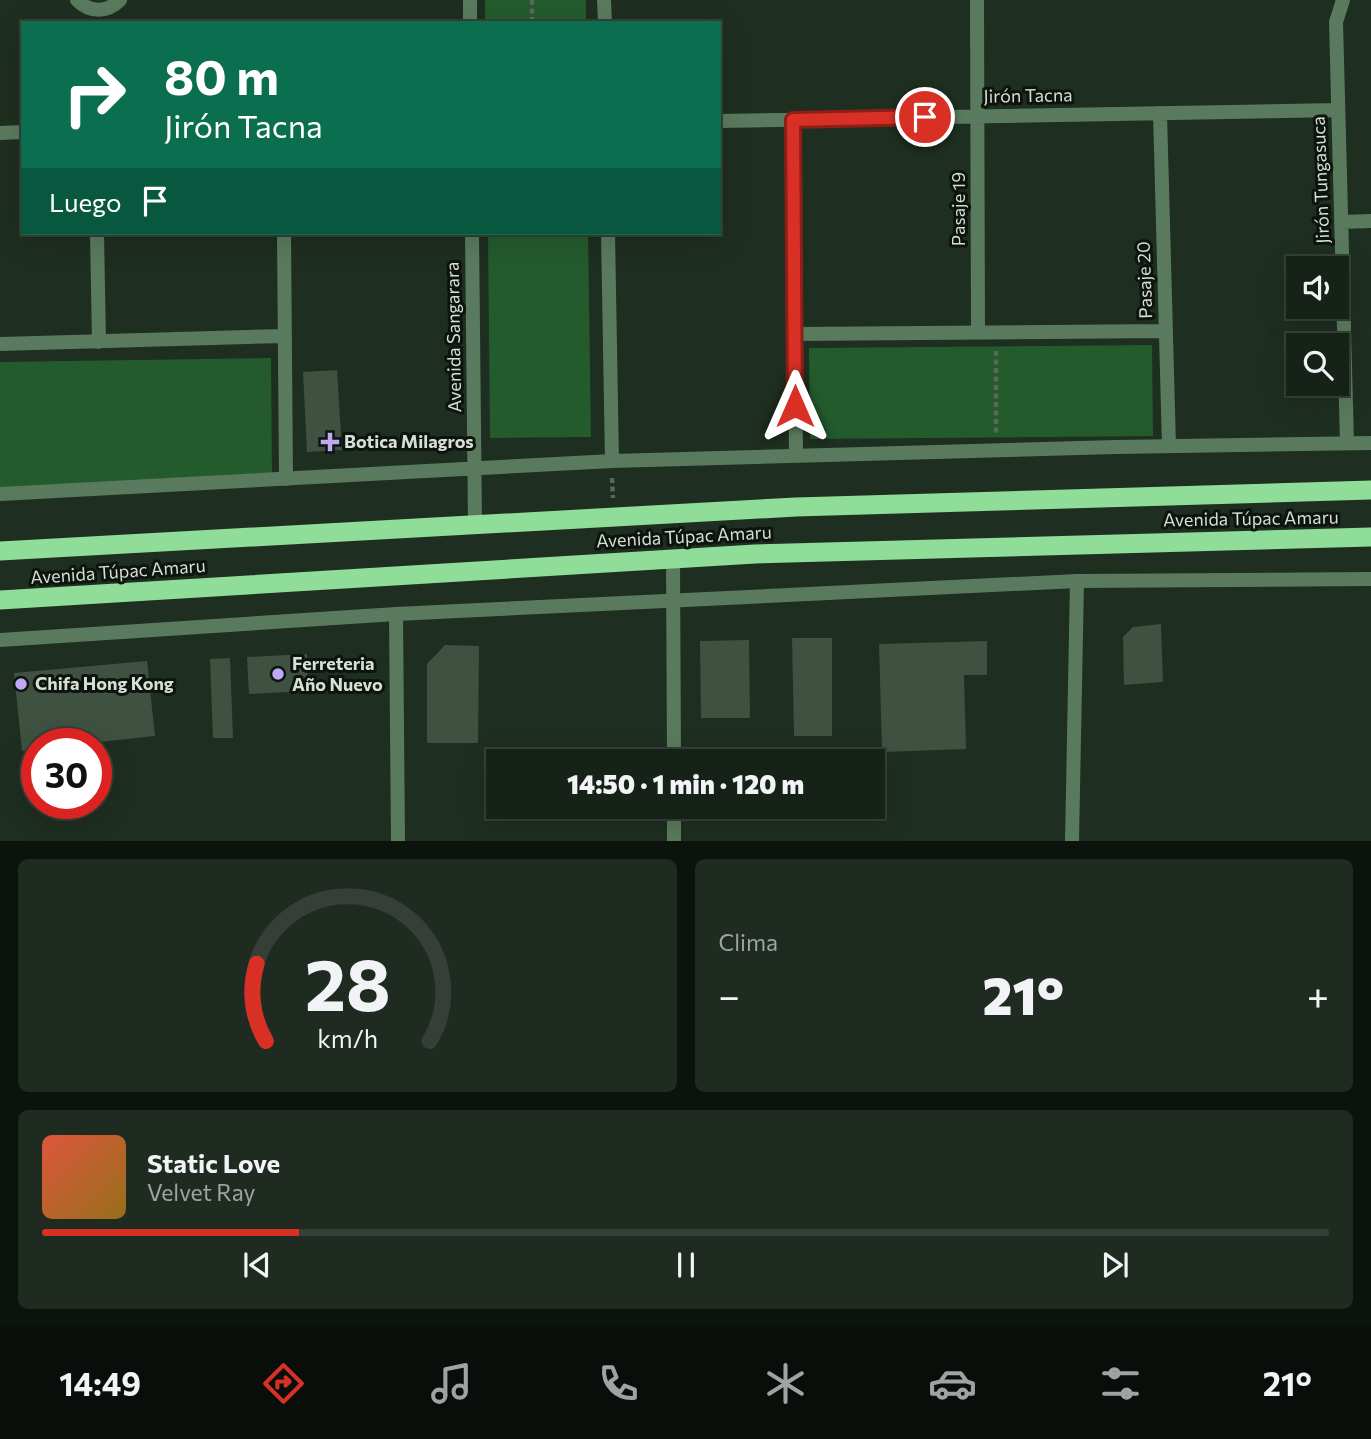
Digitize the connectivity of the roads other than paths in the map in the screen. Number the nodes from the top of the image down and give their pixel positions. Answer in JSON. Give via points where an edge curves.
{"nodes":[{"id":1,"x":77,"y":0,"type":"edge"},
{"id":2,"x":120,"y":0,"type":"edge"},
{"id":3,"x":470,"y":0,"type":"edge"},
{"id":4,"x":604,"y":0,"type":"edge"},
{"id":5,"x":977,"y":0,"type":"edge"},
{"id":6,"x":1343,"y":0,"type":"edge"},
{"id":7,"x":99,"y":16,"type":"edge"},
{"id":8,"x":470,"y":21,"type":"edge"},
{"id":9,"x":605,"y":21,"type":"edge"},
{"id":10,"x":1338,"y":110,"type":"junction"},
{"id":11,"x":1160,"y":113,"type":"junction"},
{"id":12,"x":979,"y":116,"type":"junction"},
{"id":13,"x":793,"y":120,"type":"junction"},
{"id":14,"x":721,"y":121,"type":"edge"},
{"id":15,"x":21,"y":132,"type":"edge"},
{"id":16,"x":0,"y":133,"type":"edge"},
{"id":17,"x":1371,"y":221,"type":"edge"},
{"id":18,"x":1341,"y":222,"type":"junction"},
{"id":19,"x":97,"y":235,"type":"edge"},
{"id":20,"x":284,"y":235,"type":"edge"},
{"id":21,"x":472,"y":235,"type":"edge"},
{"id":22,"x":608,"y":235,"type":"edge"},
{"id":23,"x":1166,"y":331,"type":"junction"},
{"id":24,"x":978,"y":333,"type":"junction"},
{"id":25,"x":795,"y":334,"type":"junction"},
{"id":26,"x":285,"y":336,"type":"junction"},
{"id":27,"x":99,"y":342,"type":"junction"},
{"id":28,"x":0,"y":344,"type":"edge"},
{"id":29,"x":1347,"y":443,"type":"junction"},
{"id":30,"x":1371,"y":443,"type":"edge"},
{"id":31,"x":1169,"y":446,"type":"junction"},
{"id":32,"x":796,"y":455,"type":"junction"},
{"id":33,"x":612,"y":461,"type":"junction"},
{"id":34,"x":475,"y":467,"type":"junction"},
{"id":35,"x":286,"y":479,"type":"junction"},
{"id":36,"x":1371,"y":489,"type":"edge"},
{"id":37,"x":0,"y":494,"type":"edge"},
{"id":38,"x":475,"y":524,"type":"junction"},
{"id":39,"x":1371,"y":537,"type":"edge"},
{"id":40,"x":0,"y":551,"type":"edge"},
{"id":41,"x":673,"y":559,"type":"junction"},
{"id":42,"x":1371,"y":579,"type":"edge"},
{"id":43,"x":1077,"y":582,"type":"junction"},
{"id":44,"x":0,"y":600,"type":"edge"},
{"id":45,"x":673,"y":600,"type":"junction"},
{"id":46,"x":396,"y":614,"type":"junction"},
{"id":47,"x":0,"y":640,"type":"edge"},
{"id":48,"x":674,"y":749,"type":"edge"},
{"id":49,"x":674,"y":819,"type":"edge"},
{"id":50,"x":398,"y":841,"type":"edge"},
{"id":51,"x":674,"y":841,"type":"edge"},
{"id":52,"x":1072,"y":841,"type":"edge"}],
"edges":[{"from":1,"to":7,"type":"street"},
{"from":2,"to":7,"type":"street"},
{"from":3,"to":8,"type":"street"},
{"from":4,"to":9,"type":"street"},
{"from":5,"to":12,"type":"street","name":"Pasaje 19"},
{"from":6,"to":10,"type":"street","name":"Jirón Tungasuca","via":[[1336,22]]},
{"from":10,"to":11,"type":"street","name":"Jirón Tacna"},
{"from":10,"to":18,"type":"street","name":"Jirón Tungasuca"},
{"from":11,"to":12,"type":"street","name":"Jirón Tacna"},
{"from":11,"to":23,"type":"street","name":"Pasaje 20"},
{"from":12,"to":13,"type":"street","name":"Jirón Tacna"},
{"from":12,"to":24,"type":"street","name":"Pasaje 19"},
{"from":13,"to":14,"type":"street","name":"Jirón Tacna"},
{"from":13,"to":25,"type":"street"},
{"from":15,"to":16,"type":"street"},
{"from":17,"to":18,"type":"street"},
{"from":18,"to":29,"type":"street","name":"Jirón Tungasuca"},
{"from":19,"to":27,"type":"street"},
{"from":20,"to":26,"type":"street"},
{"from":21,"to":34,"type":"street","name":"Avenida Sangarara"},
{"from":22,"to":33,"type":"street"},
{"from":23,"to":24,"type":"street"},
{"from":23,"to":31,"type":"street","name":"Pasaje 20"},
{"from":24,"to":25,"type":"street"},
{"from":25,"to":32,"type":"street"},
{"from":26,"to":27,"type":"street"},
{"from":26,"to":35,"type":"street"},
{"from":27,"to":28,"type":"street"},
{"from":29,"to":30,"type":"street"},
{"from":29,"to":31,"type":"street"},
{"from":31,"to":32,"type":"street"},
{"from":32,"to":33,"type":"street"},
{"from":33,"to":34,"type":"street"},
{"from":34,"to":35,"type":"street"},
{"from":34,"to":38,"type":"street","name":"Avenida Sangarara"},
{"from":35,"to":37,"type":"street"},
{"from":36,"to":38,"type":"highway","name":"Avenida Túpac Amaru","via":[[810,506]]},
{"from":38,"to":40,"type":"highway","name":"Avenida Túpac Amaru"},
{"from":39,"to":41,"type":"highway","name":"Avenida Túpac Amaru"},
{"from":41,"to":44,"type":"highway","name":"Avenida Túpac Amaru"},
{"from":41,"to":45,"type":"street"},
{"from":42,"to":43,"type":"street"},
{"from":43,"to":45,"type":"street"},
{"from":43,"to":52,"type":"street"},
{"from":45,"to":46,"type":"street"},
{"from":45,"to":48,"type":"street"},
{"from":46,"to":47,"type":"street"},
{"from":46,"to":50,"type":"street"},
{"from":49,"to":51,"type":"street"}]}
